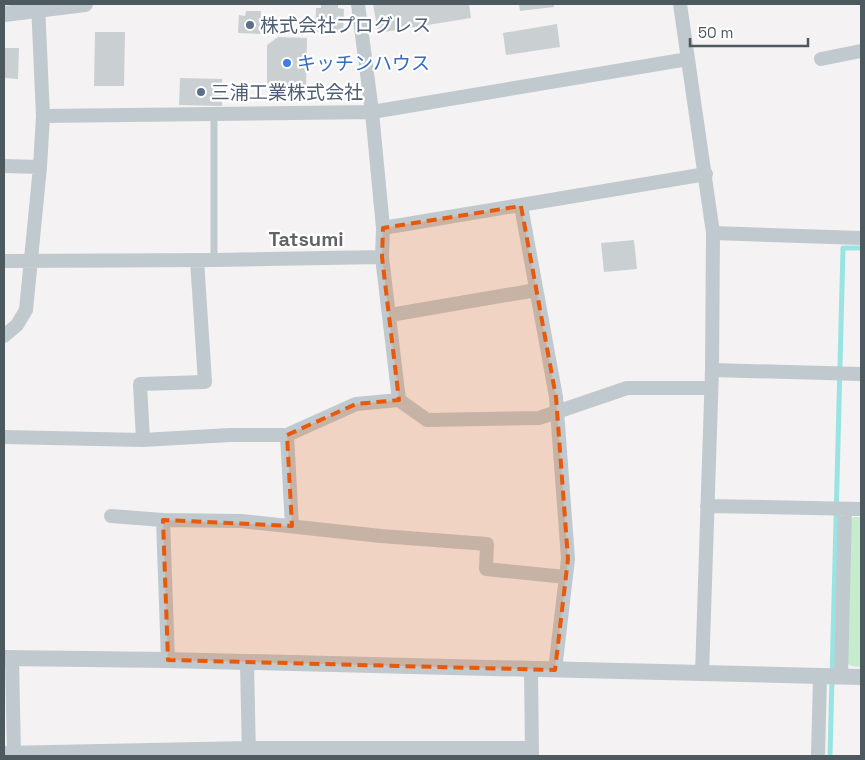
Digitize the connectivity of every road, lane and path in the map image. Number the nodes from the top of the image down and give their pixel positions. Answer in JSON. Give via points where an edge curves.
{"nodes":[{"id":1,"x":85,"y":4,"type":"edge"},
{"id":2,"x":358,"y":4,"type":"edge"},
{"id":3,"x":680,"y":4,"type":"edge"},
{"id":4,"x":38,"y":7,"type":"edge"},
{"id":5,"x":4,"y":14,"type":"edge"},
{"id":6,"x":861,"y":51,"type":"edge"},
{"id":7,"x":688,"y":59,"type":"junction"},
{"id":8,"x":821,"y":59,"type":"dead end"},
{"id":9,"x":372,"y":112,"type":"junction"},
{"id":10,"x":214,"y":114,"type":"junction"},
{"id":11,"x":43,"y":116,"type":"junction"},
{"id":12,"x":4,"y":166,"type":"edge"},
{"id":13,"x":40,"y":167,"type":"junction"},
{"id":14,"x":706,"y":174,"type":"junction"},
{"id":15,"x":522,"y":206,"type":"junction"},
{"id":16,"x":383,"y":228,"type":"junction"},
{"id":17,"x":714,"y":233,"type":"junction"},
{"id":18,"x":861,"y":238,"type":"edge"},
{"id":19,"x":382,"y":257,"type":"junction"},
{"id":20,"x":197,"y":260,"type":"junction"},
{"id":21,"x":214,"y":260,"type":"junction"},
{"id":22,"x":31,"y":261,"type":"junction"},
{"id":23,"x":4,"y":262,"type":"edge"},
{"id":24,"x":536,"y":290,"type":"junction"},
{"id":25,"x":390,"y":314,"type":"junction"},
{"id":26,"x":4,"y":336,"type":"edge"},
{"id":27,"x":712,"y":370,"type":"junction"},
{"id":28,"x":861,"y":374,"type":"edge"},
{"id":29,"x":711,"y":388,"type":"junction"},
{"id":30,"x":399,"y":400,"type":"junction"},
{"id":31,"x":557,"y":413,"type":"junction"},
{"id":32,"x":286,"y":435,"type":"junction"},
{"id":33,"x":4,"y":436,"type":"edge"},
{"id":34,"x":143,"y":440,"type":"junction"},
{"id":35,"x":708,"y":506,"type":"junction"},
{"id":36,"x":839,"y":509,"type":"junction"},
{"id":37,"x":861,"y":509,"type":"edge"},
{"id":38,"x":110,"y":516,"type":"dead end"},
{"id":39,"x":163,"y":520,"type":"junction"},
{"id":40,"x":292,"y":526,"type":"junction"},
{"id":41,"x":566,"y":577,"type":"junction"},
{"id":42,"x":8,"y":659,"type":"edge"},
{"id":43,"x":168,"y":660,"type":"junction"},
{"id":44,"x":247,"y":663,"type":"junction"},
{"id":45,"x":531,"y":670,"type":"junction"},
{"id":46,"x":555,"y":670,"type":"junction"},
{"id":47,"x":702,"y":674,"type":"junction"},
{"id":48,"x":831,"y":677,"type":"junction"},
{"id":49,"x":861,"y":677,"type":"edge"},
{"id":50,"x":249,"y":752,"type":"edge"},
{"id":51,"x":532,"y":752,"type":"edge"},
{"id":52,"x":10,"y":754,"type":"edge"},
{"id":53,"x":818,"y":756,"type":"edge"}],
"edges":[{"from":1,"to":4,"type":"street"},
{"from":2,"to":9,"type":"street"},
{"from":3,"to":7,"type":"street"},
{"from":4,"to":5,"type":"street"},
{"from":4,"to":11,"type":"street"},
{"from":6,"to":8,"type":"street"},
{"from":7,"to":9,"type":"street"},
{"from":7,"to":14,"type":"street"},
{"from":9,"to":10,"type":"street"},
{"from":9,"to":16,"type":"street"},
{"from":10,"to":11,"type":"street"},
{"from":10,"to":21,"type":"lane"},
{"from":11,"to":13,"type":"street"},
{"from":12,"to":13,"type":"street"},
{"from":13,"to":22,"type":"street"},
{"from":14,"to":15,"type":"street"},
{"from":14,"to":17,"type":"street"},
{"from":15,"to":16,"type":"street"},
{"from":15,"to":24,"type":"street"},
{"from":16,"to":19,"type":"street"},
{"from":17,"to":18,"type":"street"},
{"from":17,"to":27,"type":"street"},
{"from":19,"to":21,"type":"street"},
{"from":19,"to":25,"type":"street"},
{"from":20,"to":21,"type":"street"},
{"from":20,"to":22,"type":"street"},
{"from":20,"to":34,"type":"street","via":[[205,382],[140,384]]},
{"from":22,"to":23,"type":"street"},
{"from":22,"to":26,"type":"street","via":[[26,310],[17,325]]},
{"from":24,"to":25,"type":"street"},
{"from":24,"to":31,"type":"street"},
{"from":25,"to":30,"type":"street"},
{"from":27,"to":28,"type":"street"},
{"from":27,"to":29,"type":"street"},
{"from":29,"to":31,"type":"street","via":[[627,388]]},
{"from":29,"to":35,"type":"street"},
{"from":30,"to":31,"type":"street","via":[[427,420],[539,418]]},
{"from":30,"to":32,"type":"street","via":[[356,404]]},
{"from":31,"to":41,"type":"street","via":[[568,559]]},
{"from":32,"to":34,"type":"street"},
{"from":32,"to":40,"type":"street"},
{"from":33,"to":34,"type":"street"},
{"from":35,"to":36,"type":"street"},
{"from":35,"to":47,"type":"street"},
{"from":36,"to":37,"type":"street"},
{"from":36,"to":48,"type":"street"},
{"from":38,"to":39,"type":"street"},
{"from":39,"to":40,"type":"street","via":[[241,521]]},
{"from":39,"to":43,"type":"street"},
{"from":40,"to":41,"type":"street","via":[[487,544],[486,570]]},
{"from":41,"to":46,"type":"street"},
{"from":42,"to":43,"type":"street"},
{"from":42,"to":52,"type":"street"},
{"from":43,"to":44,"type":"street"},
{"from":44,"to":45,"type":"street"},
{"from":44,"to":50,"type":"street"},
{"from":45,"to":46,"type":"street"},
{"from":45,"to":51,"type":"street"},
{"from":46,"to":47,"type":"street"},
{"from":47,"to":48,"type":"street"},
{"from":48,"to":49,"type":"street"},
{"from":48,"to":53,"type":"street"},
{"from":50,"to":51,"type":"street"},
{"from":50,"to":52,"type":"street"}]}
